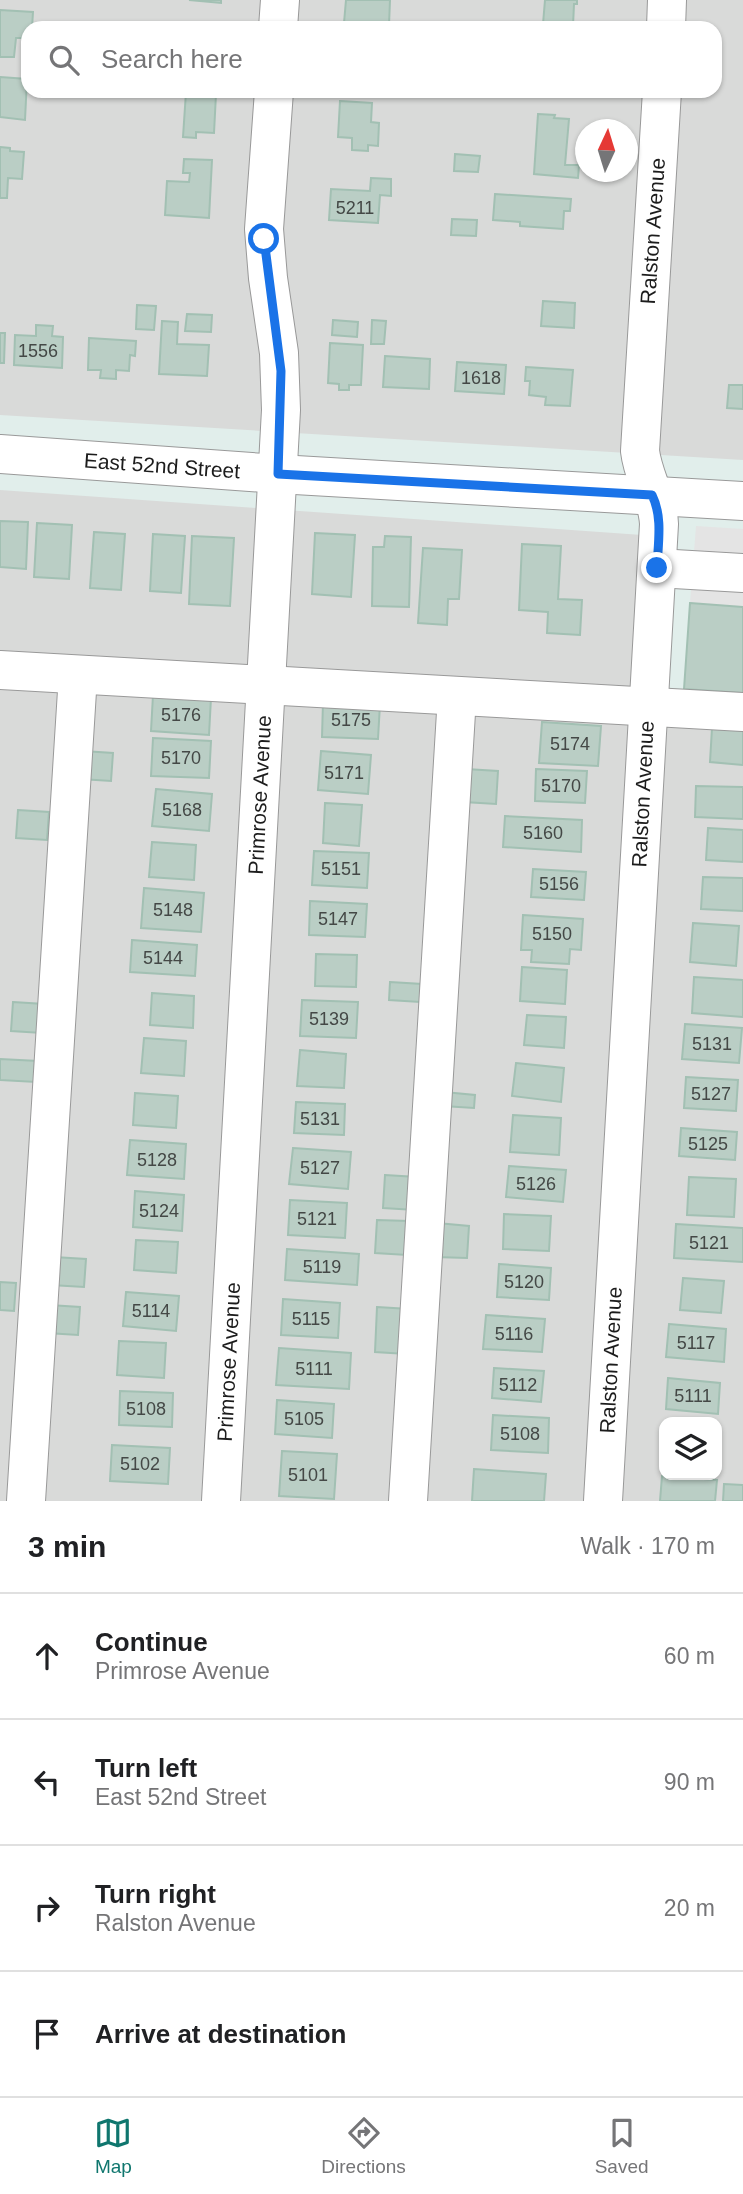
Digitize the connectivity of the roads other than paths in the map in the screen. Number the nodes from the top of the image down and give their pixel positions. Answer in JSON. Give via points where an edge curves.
{"nodes":[{"id":1,"x":280,"y":0,"type":"edge"},
{"id":2,"x":667,"y":0,"type":"edge"},
{"id":3,"x":278,"y":21,"type":"edge"},
{"id":4,"x":666,"y":21,"type":"edge"},
{"id":5,"x":273,"y":98,"type":"edge"},
{"id":6,"x":662,"y":98,"type":"edge"},
{"id":7,"x":0,"y":454,"type":"edge"},
{"id":8,"x":278,"y":474,"type":"junction"},
{"id":9,"x":652,"y":495,"type":"junction"},
{"id":10,"x":743,"y":501,"type":"edge"},
{"id":11,"x":657,"y":568,"type":"junction"},
{"id":12,"x":743,"y":573,"type":"edge"},
{"id":13,"x":0,"y":670,"type":"edge"},
{"id":14,"x":78,"y":675,"type":"junction"},
{"id":15,"x":266,"y":687,"type":"junction"},
{"id":16,"x":457,"y":696,"type":"junction"},
{"id":17,"x":649,"y":706,"type":"junction"},
{"id":18,"x":743,"y":712,"type":"edge"},
{"id":19,"x":26,"y":1501,"type":"edge"},
{"id":20,"x":221,"y":1501,"type":"edge"},
{"id":21,"x":408,"y":1501,"type":"edge"},
{"id":22,"x":603,"y":1501,"type":"edge"}],
"edges":[{"from":1,"to":3,"type":"street"},
{"from":2,"to":4,"type":"street"},
{"from":5,"to":8,"type":"street","name":"Primrose Avenue","via":[[264,229],[281,371]]},
{"from":6,"to":9,"type":"street","name":"Ralston Avenue","via":[[640,443]]},
{"from":7,"to":8,"type":"street","name":"East 52nd Street"},
{"from":8,"to":9,"type":"street","name":"East 52nd Street"},
{"from":8,"to":15,"type":"street","name":"Primrose Avenue"},
{"from":9,"to":10,"type":"street","name":"East 52nd Street"},
{"from":9,"to":11,"type":"street","name":"Ralston Avenue","via":[[659,524]]},
{"from":11,"to":12,"type":"street"},
{"from":11,"to":17,"type":"street","name":"Ralston Avenue"},
{"from":13,"to":14,"type":"street"},
{"from":14,"to":15,"type":"street"},
{"from":14,"to":19,"type":"street"},
{"from":15,"to":16,"type":"street"},
{"from":15,"to":20,"type":"street","name":"Primrose Avenue"},
{"from":16,"to":17,"type":"street"},
{"from":16,"to":21,"type":"street"},
{"from":17,"to":18,"type":"street"},
{"from":17,"to":22,"type":"street","name":"Ralston Avenue"}]}
